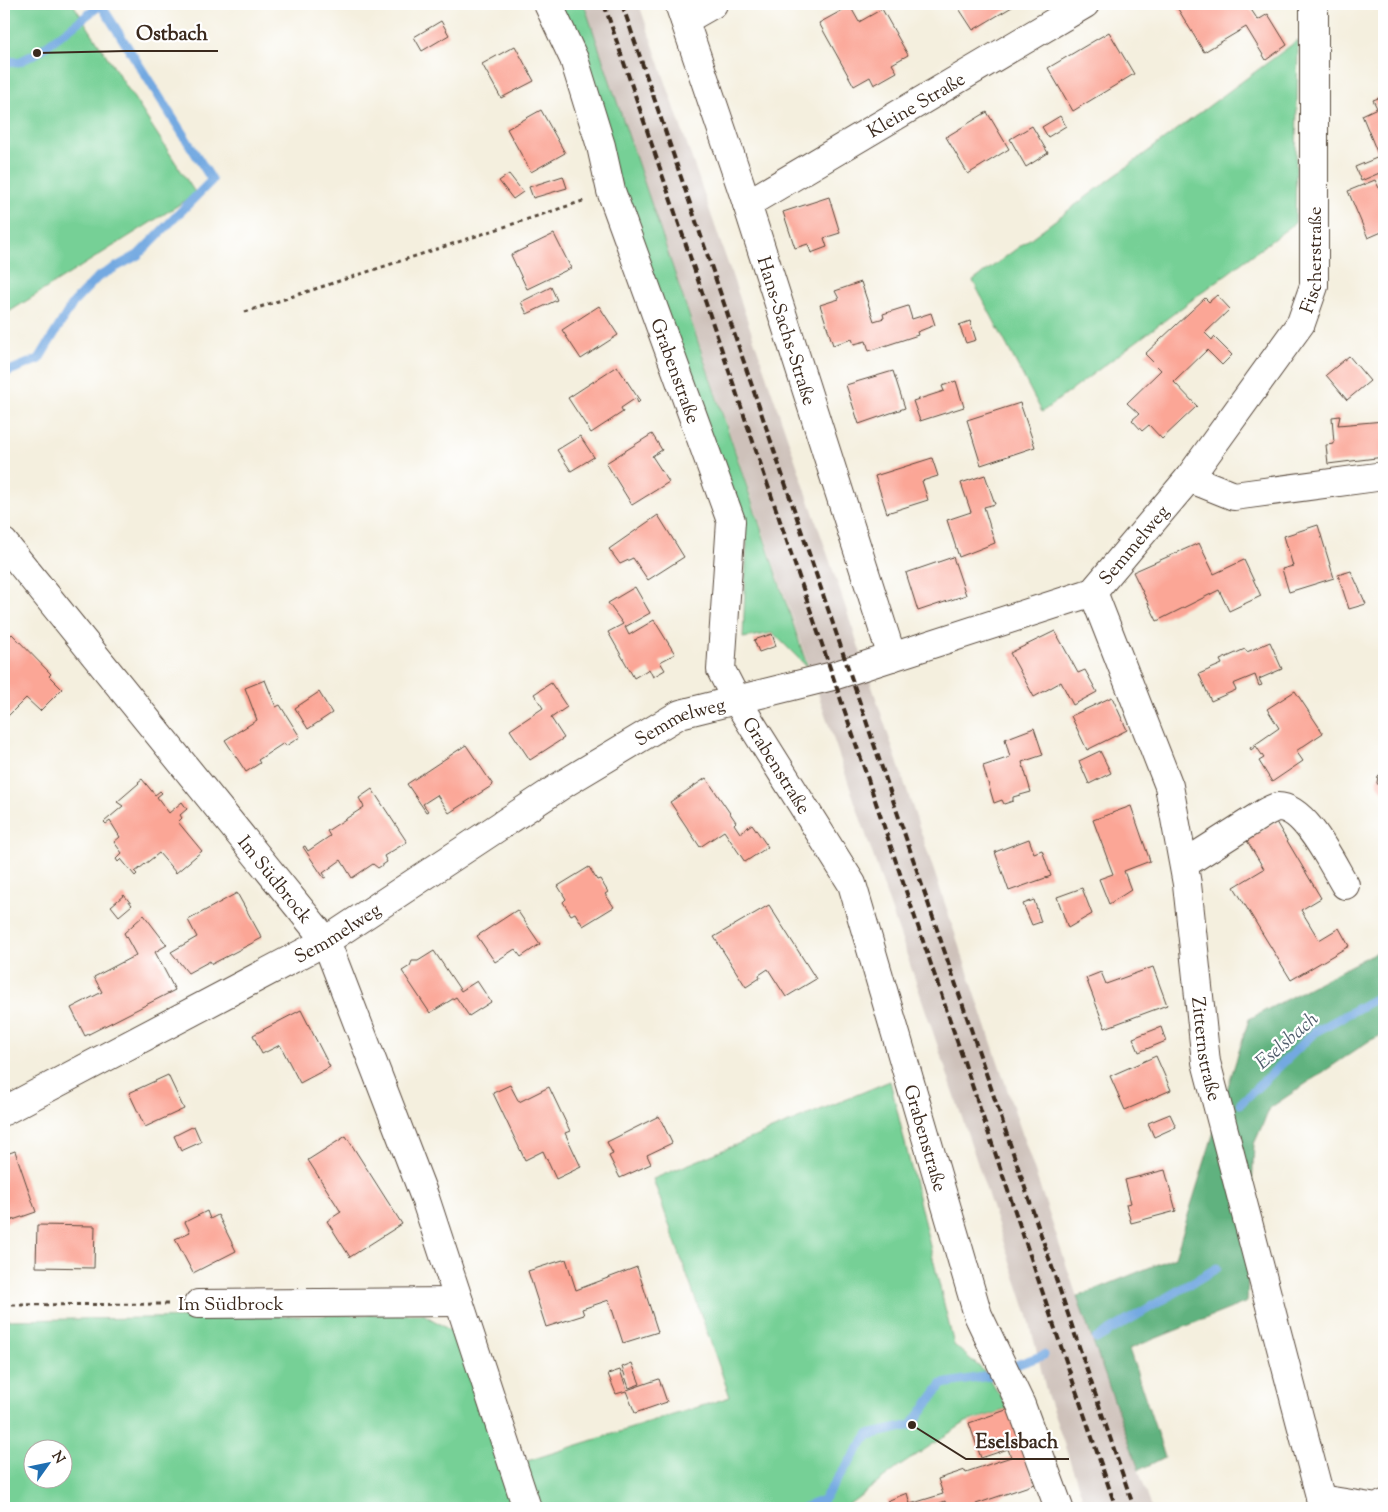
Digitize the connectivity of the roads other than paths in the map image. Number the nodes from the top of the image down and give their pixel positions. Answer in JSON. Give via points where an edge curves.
{"nodes":[{"id":1,"x":548,"y":4,"type":"edge"},
{"id":2,"x":713,"y":4,"type":"edge"},
{"id":3,"x":1084,"y":4,"type":"edge"},
{"id":4,"x":1314,"y":4,"type":"edge"},
{"id":5,"x":682,"y":12,"type":"edge"},
{"id":6,"x":747,"y":204,"type":"junction"},
{"id":7,"x":1384,"y":476,"type":"edge"},
{"id":8,"x":1189,"y":478,"type":"junction"},
{"id":9,"x":4,"y":543,"type":"edge"},
{"id":10,"x":1093,"y":592,"type":"junction"},
{"id":11,"x":892,"y":657,"type":"junction"},
{"id":12,"x":737,"y":701,"type":"junction"},
{"id":13,"x":1184,"y":864,"type":"junction"},
{"id":14,"x":1346,"y":885,"type":"dead end"},
{"id":15,"x":326,"y":941,"type":"junction"},
{"id":16,"x":4,"y":1111,"type":"edge"},
{"id":17,"x":459,"y":1302,"type":"junction"},
{"id":18,"x":198,"y":1304,"type":"road end"},
{"id":19,"x":1322,"y":1504,"type":"edge"},
{"id":20,"x":1384,"y":1504,"type":"edge"},
{"id":21,"x":527,"y":1508,"type":"edge"},
{"id":22,"x":1059,"y":1508,"type":"edge"}],
"edges":[{"from":1,"to":12,"type":"street","name":"Grabenstraße","via":[[574,59],[601,146],[611,191],[731,521],[721,670]]},
{"from":2,"to":5,"type":"street"},
{"from":3,"to":6,"type":"street","name":"Kleine Straße"},
{"from":4,"to":8,"type":"street","name":"Fischerstraße","via":[[1314,286],[1301,323]]},
{"from":5,"to":6,"type":"street","name":"Hans-Sachs-Straße"},
{"from":6,"to":11,"type":"street","name":"Hans-Sachs-Straße"},
{"from":7,"to":8,"type":"street","via":[[1234,496]]},
{"from":8,"to":10,"type":"street","name":"Semmelweg"},
{"from":9,"to":15,"type":"street","name":"Im Südbrock"},
{"from":10,"to":11,"type":"street","name":"Semmelweg"},
{"from":10,"to":13,"type":"street","name":"Zitternstraße","via":[[1169,786]]},
{"from":11,"to":12,"type":"street","name":"Semmelweg"},
{"from":12,"to":15,"type":"street","name":"Semmelweg","via":[[680,714],[565,783]]},
{"from":12,"to":22,"type":"street","name":"Grabenstraße","via":[[852,884],[978,1315],[1021,1405]]},
{"from":13,"to":14,"type":"street","via":[[1277,807],[1290,810],[1306,822]]},
{"from":13,"to":19,"type":"street","name":"Zitternstraße","via":[[1206,1062]]},
{"from":15,"to":16,"type":"street","name":"Semmelweg"},
{"from":15,"to":17,"type":"street","name":"Im Südbrock","via":[[425,1198]]},
{"from":17,"to":18,"type":"street","name":"Im Südbrock"},
{"from":17,"to":21,"type":"street","name":"Im Südbrock"},
{"from":19,"to":20,"type":"street","via":[[1377,1508]]}]}
